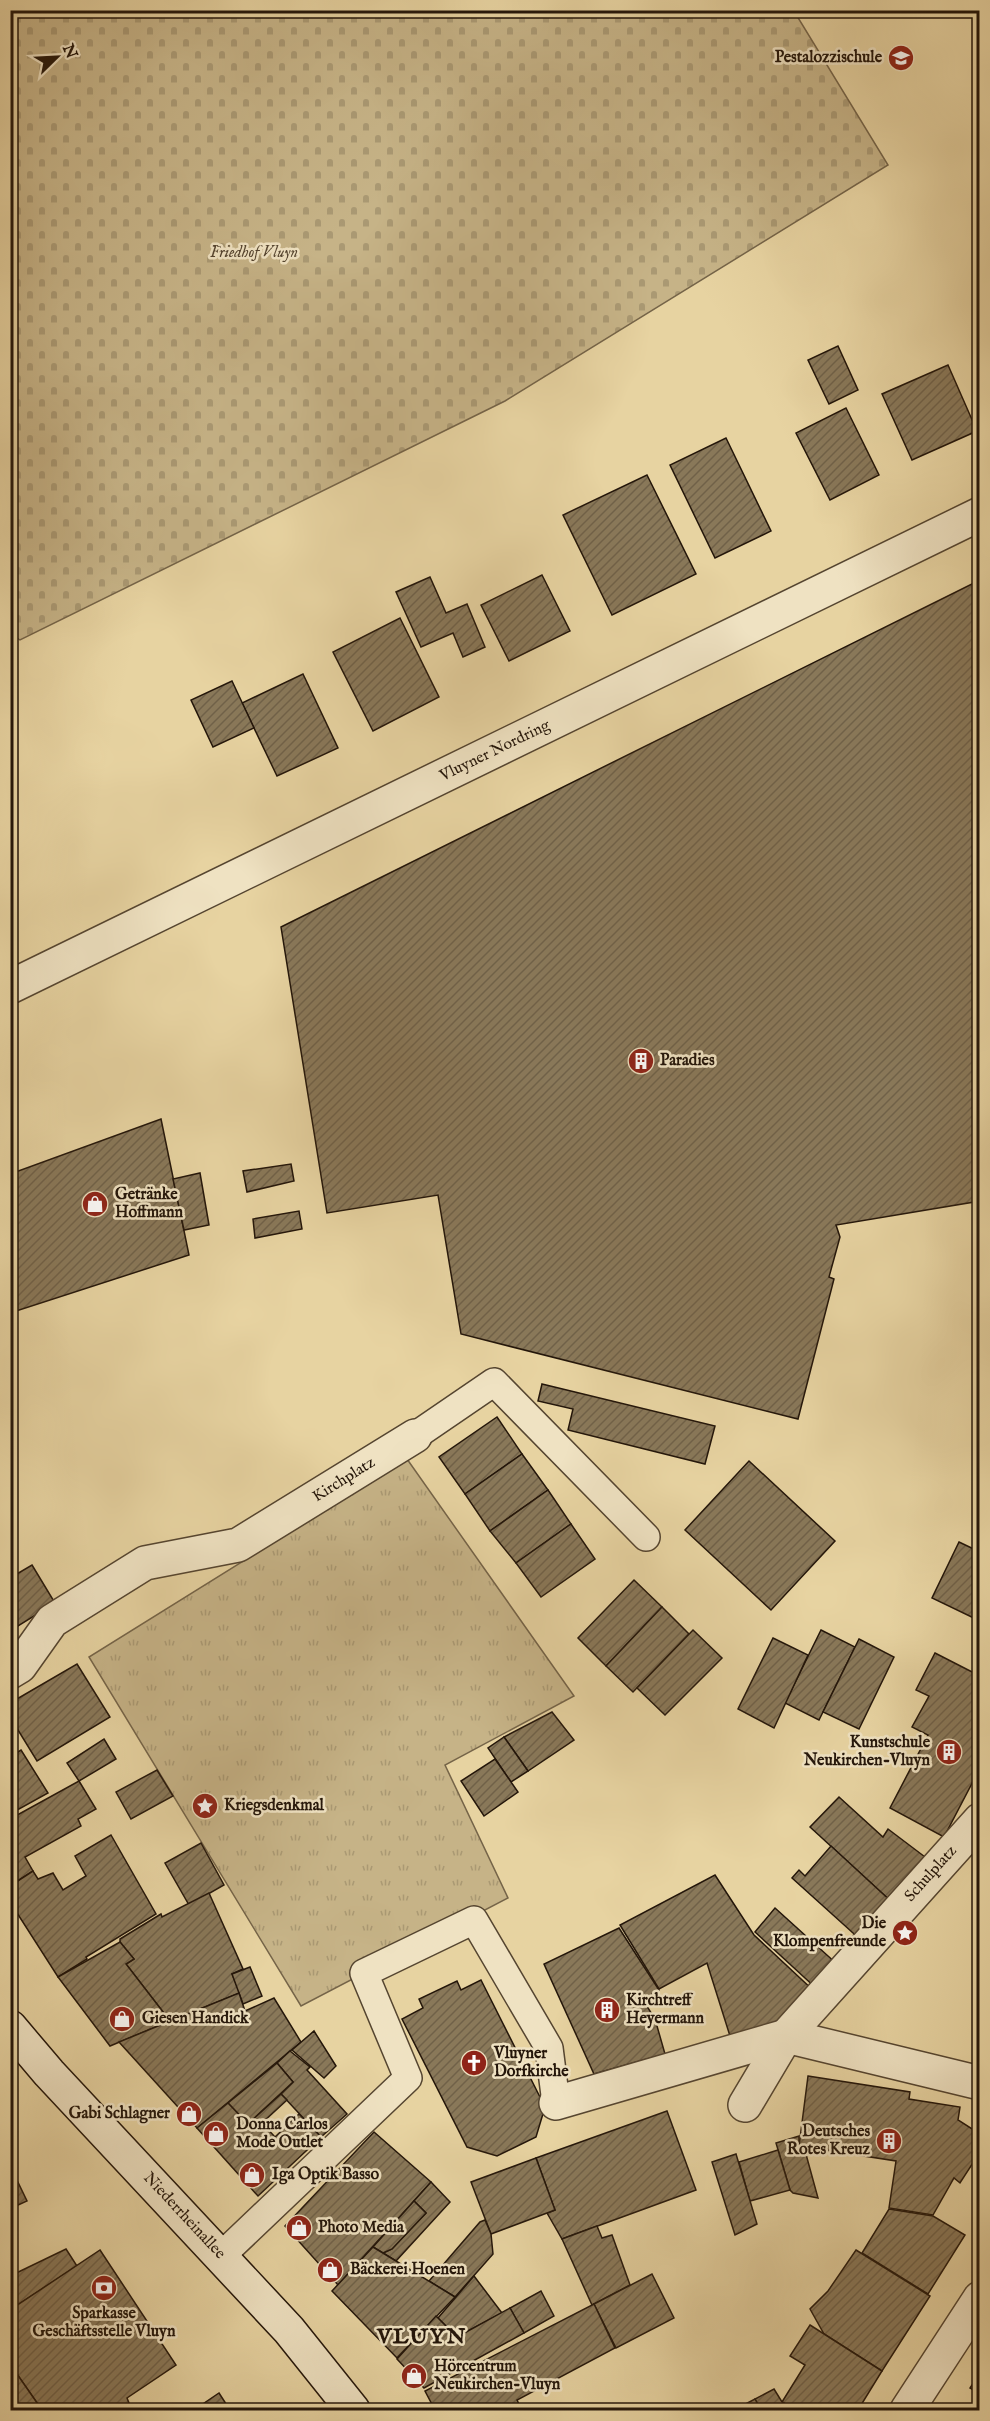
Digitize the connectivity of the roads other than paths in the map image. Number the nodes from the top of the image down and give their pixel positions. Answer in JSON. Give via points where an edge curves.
{"nodes":[{"id":1,"x":980,"y":514,"type":"edge"},
{"id":2,"x":10,"y":987,"type":"edge"},
{"id":3,"x":415,"y":1436,"type":"joint"},
{"id":4,"x":646,"y":1537,"type":"dead end"},
{"id":5,"x":10,"y":1672,"type":"edge"},
{"id":6,"x":980,"y":1820,"type":"edge"},
{"id":7,"x":10,"y":2027,"type":"edge"},
{"id":8,"x":786,"y":2036,"type":"junction"},
{"id":9,"x":980,"y":2083,"type":"edge"},
{"id":10,"x":556,"y":2103,"type":"joint"},
{"id":11,"x":745,"y":2105,"type":"dead end"},
{"id":12,"x":221,"y":2256,"type":"junction"},
{"id":13,"x":980,"y":2298,"type":"edge"},
{"id":14,"x":353,"y":2410,"type":"edge"},
{"id":15,"x":908,"y":2410,"type":"edge"}],
"edges":[{"from":1,"to":2,"type":"street","name":"Vluyner Nordring"},
{"from":3,"to":4,"type":"lane","name":"Kirchplatz","via":[[494,1382]]},
{"from":3,"to":5,"type":"street","name":"Kirchplatz","via":[[238,1545],[145,1563],[52,1621],[20,1666]]},
{"from":6,"to":8,"type":"street","name":"Schulplatz"},
{"from":7,"to":12,"type":"street","name":"Niederrheinallee"},
{"from":8,"to":9,"type":"street"},
{"from":8,"to":10,"type":"street"},
{"from":8,"to":11,"type":"street","name":"Schulplatz"},
{"from":10,"to":12,"type":"lane","via":[[549,2048],[474,1920],[364,1973],[408,2078]]},
{"from":12,"to":14,"type":"street","name":"Niederrheinallee","via":[[289,2330]]},
{"from":13,"to":15,"type":"street"}]}
